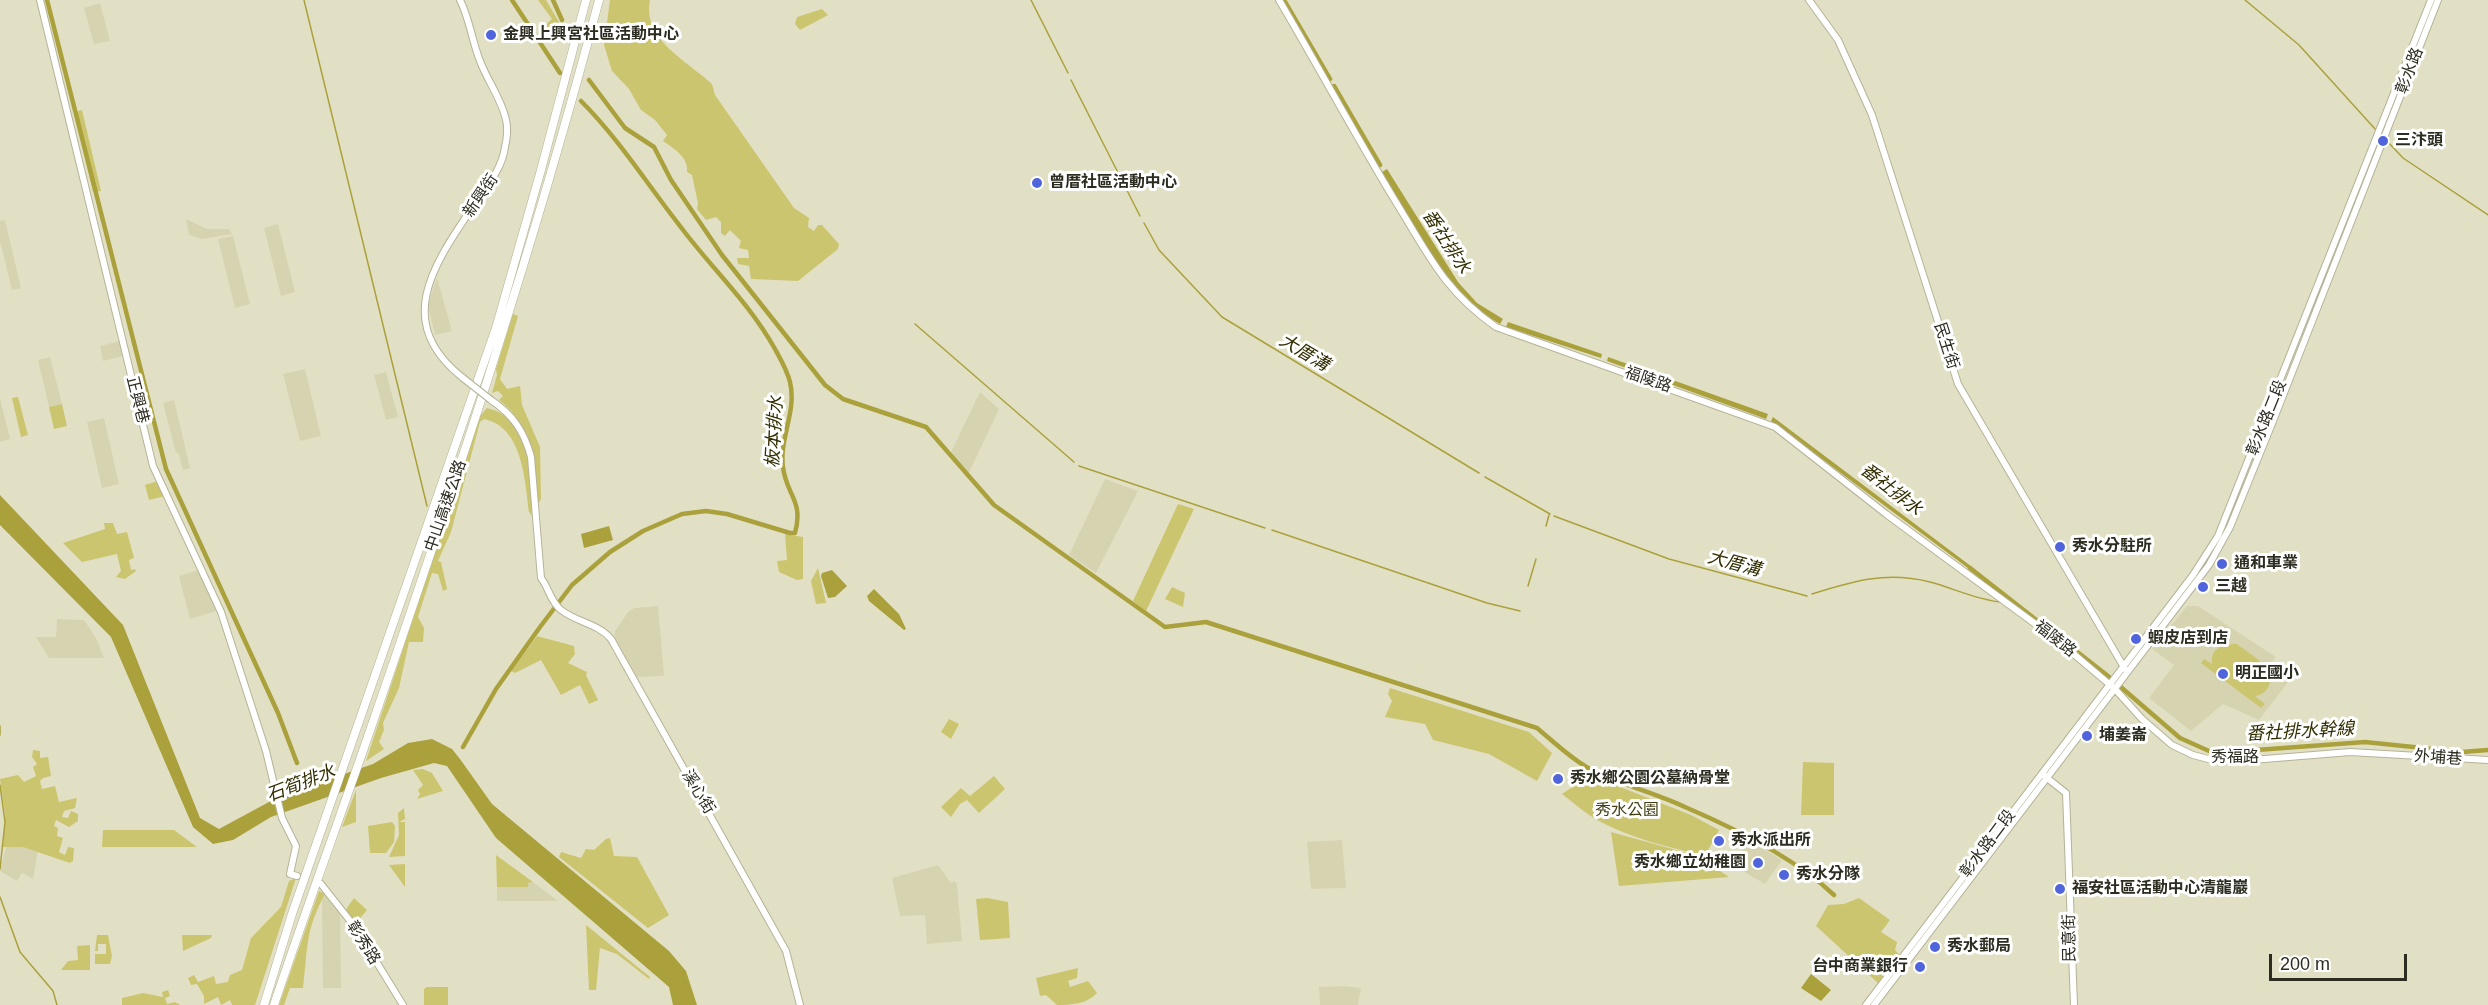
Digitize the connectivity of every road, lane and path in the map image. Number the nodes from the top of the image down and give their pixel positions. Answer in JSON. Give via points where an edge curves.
{"nodes":[{"id":1,"x":40,"y":0,"type":"edge"},
{"id":2,"x":460,"y":0,"type":"edge"},
{"id":3,"x":586,"y":0,"type":"edge"},
{"id":4,"x":599,"y":0,"type":"edge"},
{"id":5,"x":1279,"y":0,"type":"edge"},
{"id":6,"x":1809,"y":0,"type":"edge"},
{"id":7,"x":2431,"y":0,"type":"edge"},
{"id":8,"x":2438,"y":0,"type":"edge"},
{"id":9,"x":2380,"y":139,"type":"junction"},
{"id":10,"x":551,"y":600,"type":"joint"},
{"id":11,"x":2125,"y":669,"type":"junction"},
{"id":12,"x":2112,"y":686,"type":"junction"},
{"id":13,"x":2387,"y":754,"type":"joint"},
{"id":14,"x":2488,"y":760,"type":"edge"},
{"id":15,"x":2045,"y":776,"type":"junction"},
{"id":16,"x":293,"y":875,"type":"dead end"},
{"id":17,"x":321,"y":884,"type":"dead end"},
{"id":18,"x":264,"y":1005,"type":"edge"},
{"id":19,"x":273,"y":1005,"type":"edge"},
{"id":20,"x":403,"y":1005,"type":"edge"},
{"id":21,"x":800,"y":1005,"type":"edge"},
{"id":22,"x":1866,"y":1005,"type":"edge"},
{"id":23,"x":1874,"y":1005,"type":"edge"},
{"id":24,"x":2074,"y":1005,"type":"edge"}],
"edges":[{"from":1,"to":16,"type":"street","name":"正興巷","via":[[153,466],[221,612],[266,751],[282,818],[297,848]]},
{"from":2,"to":10,"type":"street","name":"新興街","bridge":true,"via":[[480,61],[507,120],[506,145],[501,166],[438,260],[425,300],[425,320],[432,346],[446,364],[517,422],[526,439],[531,457],[541,578],[549,588]]},
{"from":3,"to":18,"type":"highway","name":"中山高速公路","via":[[496,328]]},
{"from":4,"to":19,"type":"highway","name":"中山高速公路","via":[[566,127],[496,356]]},
{"from":5,"to":12,"type":"street","name":"福陵路","via":[[1444,281],[1470,309],[1496,327],[1775,427]]},
{"from":6,"to":11,"type":"street","name":"民生街","via":[[1838,40],[1872,115],[1958,384]]},
{"from":7,"to":9,"type":"street","name":"彰水路"},
{"from":8,"to":9,"type":"street","name":"彰水路"},
{"from":9,"to":11,"type":"street","name":"彰水路二段","via":[[2270,419],[2218,536]]},
{"from":10,"to":21,"type":"street","name":"溪心街","via":[[559,609],[599,628],[611,639],[786,951]]},
{"from":11,"to":12,"type":"street","name":"彰水路二段"},
{"from":12,"to":13,"type":"street","name":"秀福路","via":[[2172,745],[2212,760],[2350,752]]},
{"from":12,"to":15,"type":"street","name":"彰水路二段"},
{"from":13,"to":14,"type":"street","name":"外埔巷"},
{"from":15,"to":22,"type":"street","name":"彰水路二段"},
{"from":15,"to":23,"type":"street","name":"彰水路二段"},
{"from":15,"to":24,"type":"street","name":"民意街","via":[[2066,793]]},
{"from":17,"to":20,"type":"street","name":"彰秀路","via":[[355,927]]}]}
